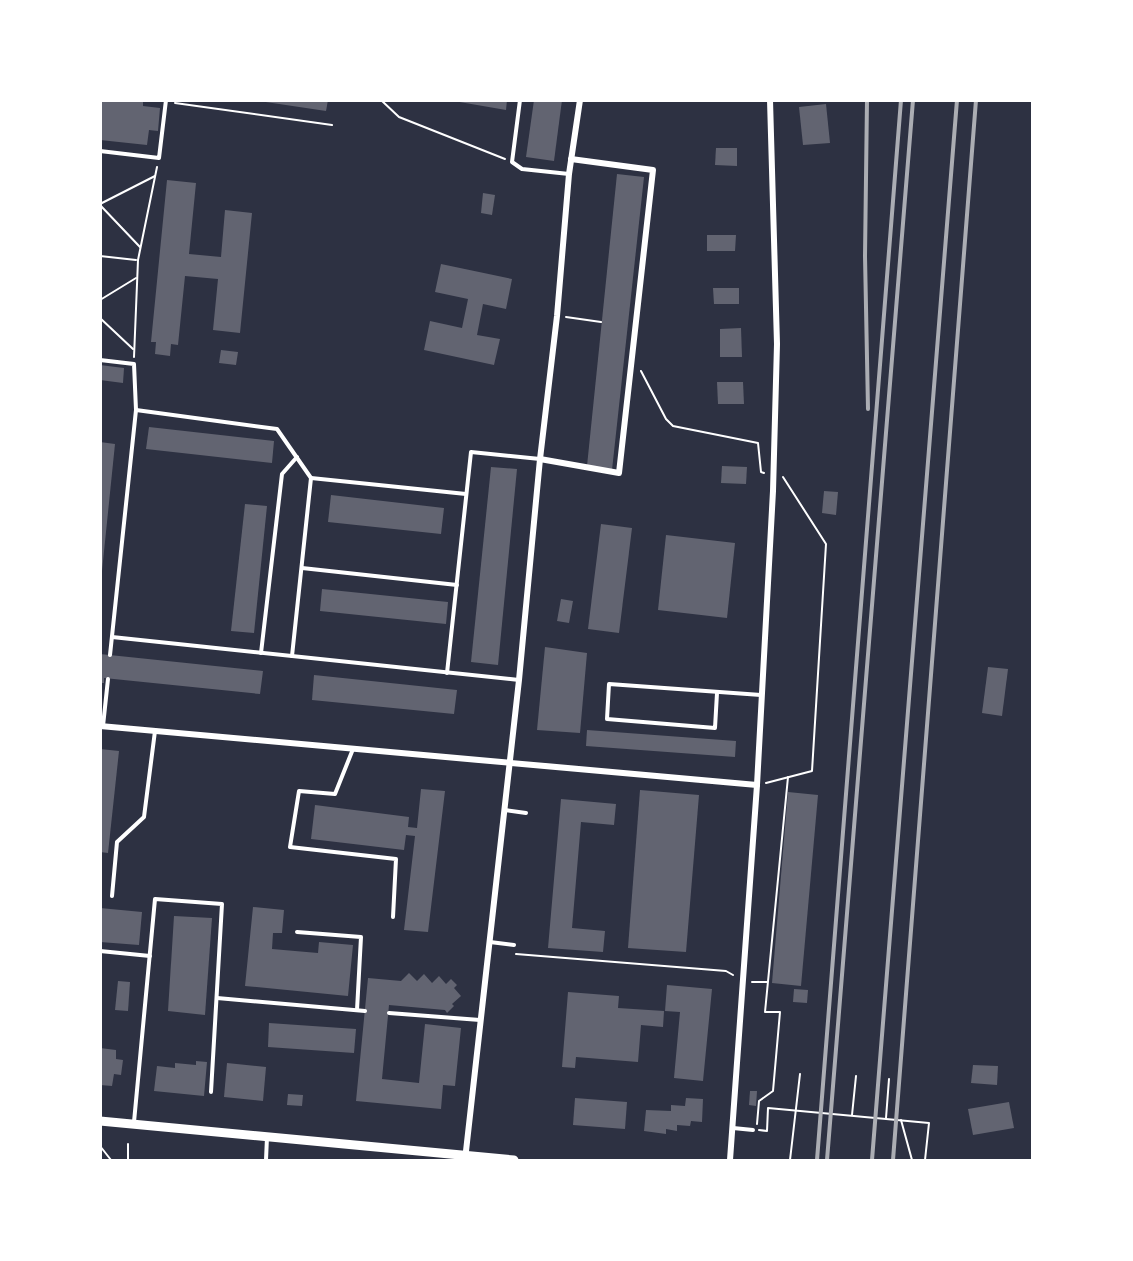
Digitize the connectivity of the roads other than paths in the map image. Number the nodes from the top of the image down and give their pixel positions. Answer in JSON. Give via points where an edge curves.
{"nodes":[{"id":1,"x":520,"y":100,"type":"edge"},
{"id":2,"x":580,"y":100,"type":"edge"},
{"id":3,"x":770,"y":100,"type":"edge"},
{"id":4,"x":166,"y":101,"type":"edge"},
{"id":5,"x":100,"y":151,"type":"edge"},
{"id":6,"x":571,"y":159,"type":"junction"},
{"id":7,"x":569,"y":174,"type":"junction"},
{"id":8,"x":100,"y":360,"type":"edge"},
{"id":9,"x":136,"y":410,"type":"junction"},
{"id":10,"x":297,"y":457,"type":"junction"},
{"id":11,"x":540,"y":459,"type":"junction"},
{"id":12,"x":311,"y":478,"type":"junction"},
{"id":13,"x":466,"y":494,"type":"junction"},
{"id":14,"x":302,"y":568,"type":"junction"},
{"id":15,"x":457,"y":585,"type":"junction"},
{"id":16,"x":112,"y":637,"type":"junction"},
{"id":17,"x":261,"y":653,"type":"junction"},
{"id":18,"x":110,"y":655,"type":"dead end"},
{"id":19,"x":292,"y":656,"type":"junction"},
{"id":20,"x":447,"y":673,"type":"junction"},
{"id":21,"x":108,"y":679,"type":"dead end"},
{"id":22,"x":519,"y":680,"type":"junction"},
{"id":23,"x":717,"y":693,"type":"junction"},
{"id":24,"x":762,"y":695,"type":"junction"},
{"id":25,"x":102,"y":726,"type":"edge"},
{"id":26,"x":155,"y":730,"type":"junction"},
{"id":27,"x":353,"y":749,"type":"junction"},
{"id":28,"x":510,"y":763,"type":"junction"},
{"id":29,"x":757,"y":785,"type":"junction"},
{"id":30,"x":505,"y":810,"type":"junction"},
{"id":31,"x":526,"y":813,"type":"dead end"},
{"id":32,"x":112,"y":896,"type":"dead end"},
{"id":33,"x":393,"y":917,"type":"dead end"},
{"id":34,"x":297,"y":932,"type":"dead end"},
{"id":35,"x":490,"y":942,"type":"junction"},
{"id":36,"x":514,"y":945,"type":"dead end"},
{"id":37,"x":100,"y":951,"type":"edge"},
{"id":38,"x":150,"y":956,"type":"junction"},
{"id":39,"x":217,"y":998,"type":"junction"},
{"id":40,"x":357,"y":1010,"type":"junction"},
{"id":41,"x":365,"y":1011,"type":"dead end"},
{"id":42,"x":389,"y":1012,"type":"dead end"},
{"id":43,"x":481,"y":1020,"type":"junction"},
{"id":44,"x":211,"y":1092,"type":"dead end"},
{"id":45,"x":100,"y":1121,"type":"edge"},
{"id":46,"x":133,"y":1124,"type":"junction"},
{"id":47,"x":733,"y":1128,"type":"junction"},
{"id":48,"x":755,"y":1130,"type":"road end"},
{"id":49,"x":267,"y":1137,"type":"junction"},
{"id":50,"x":465,"y":1158,"type":"edge"},
{"id":51,"x":266,"y":1161,"type":"edge"},
{"id":52,"x":514,"y":1161,"type":"edge"},
{"id":53,"x":730,"y":1161,"type":"edge"}],
"edges":[{"from":1,"to":7,"type":"lane","via":[[512,162],[522,169]]},
{"from":2,"to":6,"type":"street"},
{"from":3,"to":24,"type":"street","via":[[777,344]]},
{"from":4,"to":5,"type":"lane","via":[[159,158]]},
{"from":6,"to":7,"type":"street"},
{"from":6,"to":11,"type":"street","via":[[653,170],[619,473]]},
{"from":7,"to":11,"type":"street"},
{"from":8,"to":9,"type":"lane","via":[[134,364]]},
{"from":9,"to":10,"type":"lane","via":[[277,429]]},
{"from":9,"to":16,"type":"lane"},
{"from":10,"to":12,"type":"lane"},
{"from":10,"to":17,"type":"lane","via":[[282,474]]},
{"from":11,"to":13,"type":"lane","via":[[471,452]]},
{"from":11,"to":22,"type":"street"},
{"from":12,"to":13,"type":"lane"},
{"from":12,"to":14,"type":"lane"},
{"from":13,"to":15,"type":"lane"},
{"from":14,"to":15,"type":"lane"},
{"from":14,"to":19,"type":"lane"},
{"from":15,"to":20,"type":"lane"},
{"from":16,"to":17,"type":"lane"},
{"from":16,"to":18,"type":"lane"},
{"from":17,"to":19,"type":"lane"},
{"from":19,"to":20,"type":"lane"},
{"from":20,"to":22,"type":"lane"},
{"from":21,"to":25,"type":"lane"},
{"from":22,"to":28,"type":"street"},
{"from":23,"to":23,"type":"lane","via":[[609,684],[607,719],[715,728]]},
{"from":23,"to":24,"type":"lane"},
{"from":24,"to":29,"type":"street"},
{"from":25,"to":26,"type":"street"},
{"from":26,"to":27,"type":"street"},
{"from":26,"to":32,"type":"lane","via":[[144,817],[117,842]]},
{"from":27,"to":28,"type":"street"},
{"from":27,"to":33,"type":"lane","via":[[334,794],[299,791],[290,847],[396,859]]},
{"from":28,"to":29,"type":"street"},
{"from":28,"to":30,"type":"street"},
{"from":29,"to":47,"type":"street"},
{"from":30,"to":31,"type":"lane"},
{"from":30,"to":35,"type":"street"},
{"from":34,"to":40,"type":"lane","via":[[361,937]]},
{"from":35,"to":36,"type":"lane"},
{"from":35,"to":43,"type":"street"},
{"from":37,"to":38,"type":"lane"},
{"from":38,"to":39,"type":"lane","via":[[155,899],[222,904]]},
{"from":38,"to":46,"type":"lane"},
{"from":39,"to":40,"type":"lane"},
{"from":39,"to":44,"type":"lane"},
{"from":40,"to":41,"type":"lane"},
{"from":42,"to":43,"type":"lane"},
{"from":43,"to":50,"type":"street"},
{"from":45,"to":46,"type":"street"},
{"from":46,"to":49,"type":"street"},
{"from":47,"to":48,"type":"lane"},
{"from":47,"to":53,"type":"street"},
{"from":49,"to":50,"type":"street"},
{"from":49,"to":51,"type":"lane"},
{"from":50,"to":52,"type":"street"}]}
